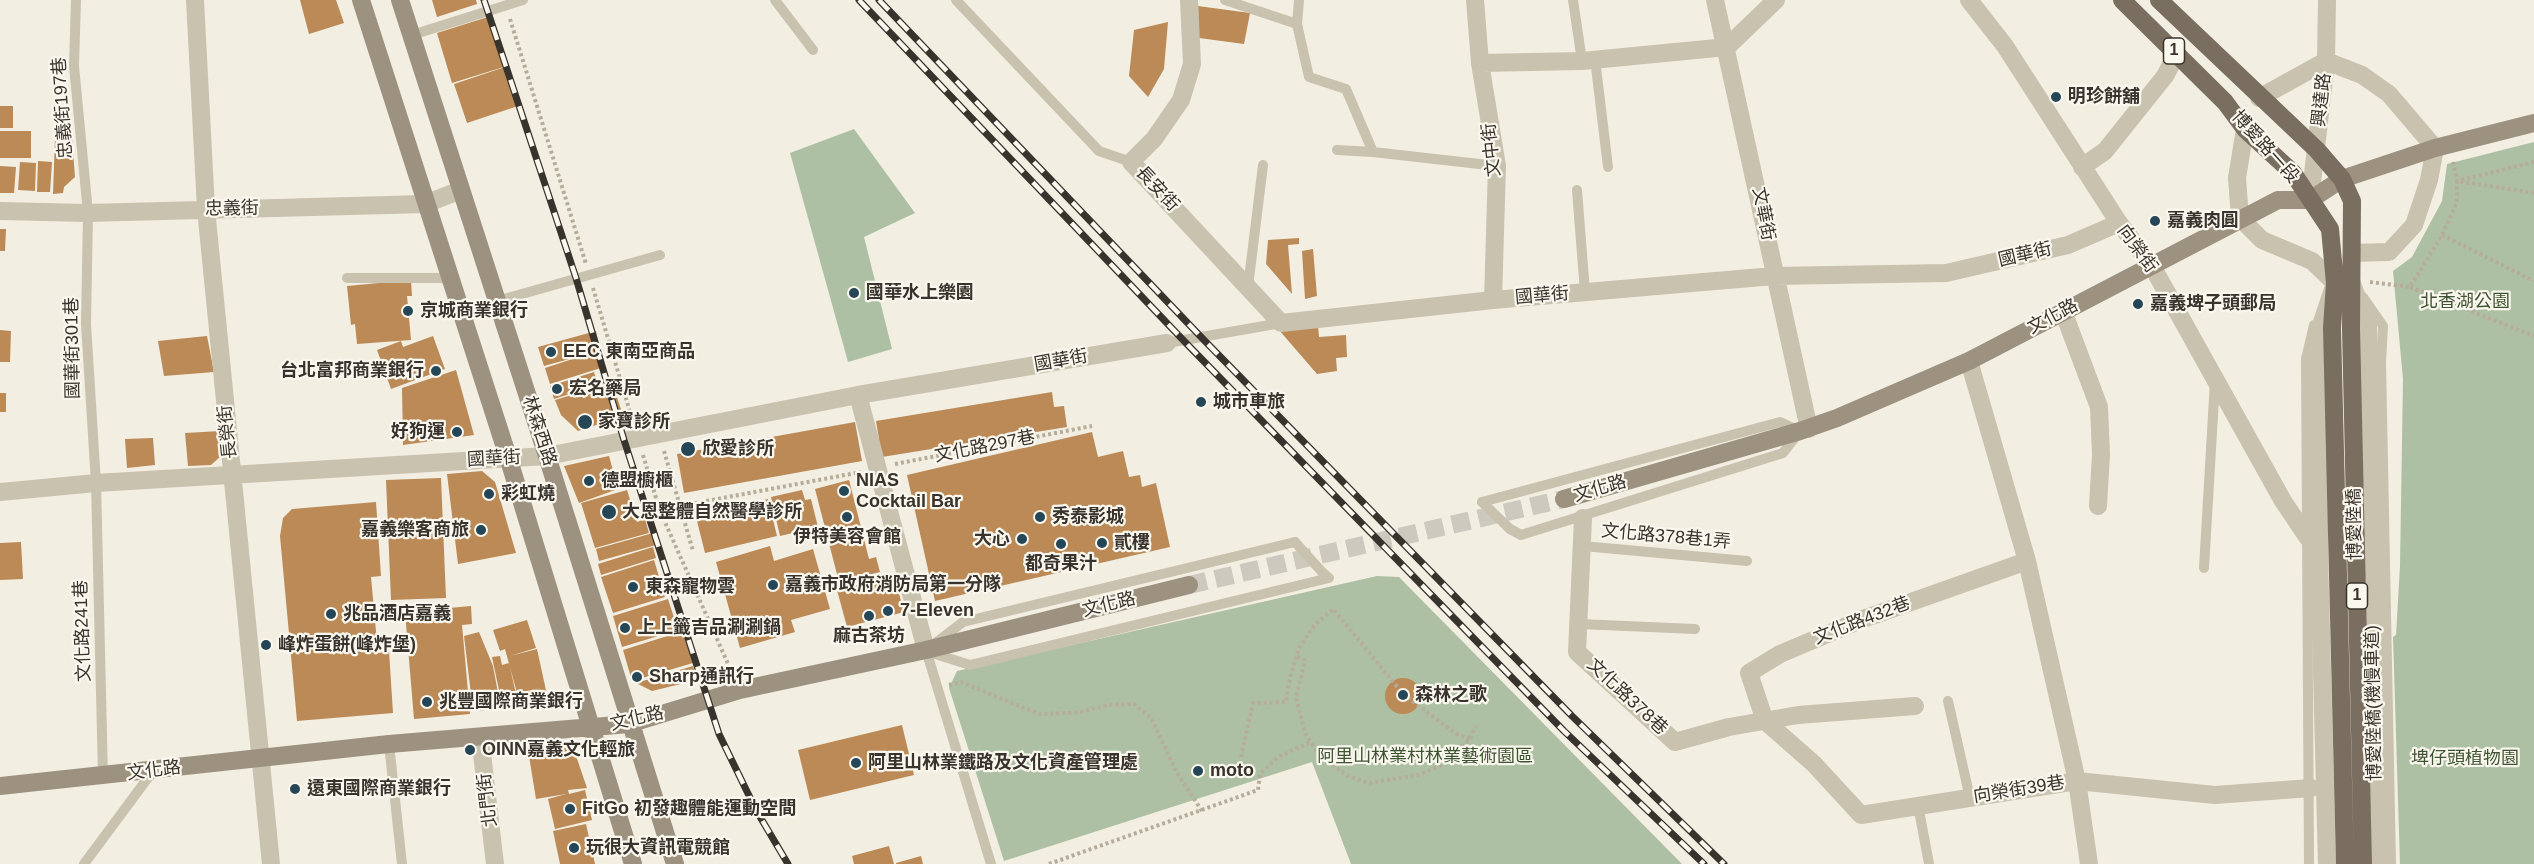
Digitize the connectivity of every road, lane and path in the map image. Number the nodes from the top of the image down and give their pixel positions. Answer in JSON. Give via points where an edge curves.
{"nodes":[{"id":1,"x":76,"y":0,"type":"edge"},
{"id":2,"x":195,"y":0,"type":"edge"},
{"id":3,"x":361,"y":0,"type":"edge"},
{"id":4,"x":400,"y":0,"type":"edge"},
{"id":5,"x":523,"y":0,"type":"edge"},
{"id":6,"x":775,"y":0,"type":"edge"},
{"id":7,"x":956,"y":0,"type":"edge"},
{"id":8,"x":1189,"y":0,"type":"edge"},
{"id":9,"x":1225,"y":0,"type":"edge"},
{"id":10,"x":1299,"y":0,"type":"edge"},
{"id":11,"x":1475,"y":0,"type":"edge"},
{"id":12,"x":1573,"y":0,"type":"edge"},
{"id":13,"x":1715,"y":0,"type":"edge"},
{"id":14,"x":1776,"y":0,"type":"edge"},
{"id":15,"x":1969,"y":0,"type":"edge"},
{"id":16,"x":2122,"y":0,"type":"edge"},
{"id":17,"x":2159,"y":0,"type":"edge"},
{"id":18,"x":2327,"y":0,"type":"edge"},
{"id":19,"x":505,"y":6,"type":"junction"},
{"id":20,"x":1297,"y":24,"type":"junction"},
{"id":21,"x":412,"y":35,"type":"junction"},
{"id":22,"x":1727,"y":47,"type":"junction"},
{"id":23,"x":813,"y":50,"type":"dead end"},
{"id":24,"x":2177,"y":53,"type":"junction"},
{"id":25,"x":1588,"y":60,"type":"junction"},
{"id":26,"x":2326,"y":61,"type":"junction"},
{"id":27,"x":1480,"y":63,"type":"junction"},
{"id":28,"x":2259,"y":98,"type":"junction"},
{"id":29,"x":2534,"y":123,"type":"edge"},
{"id":30,"x":2245,"y":129,"type":"junction"},
{"id":31,"x":2442,"y":146,"type":"junction"},
{"id":32,"x":1337,"y":150,"type":"dead end"},
{"id":33,"x":2317,"y":150,"type":"junction"},
{"id":34,"x":1373,"y":152,"type":"junction"},
{"id":35,"x":1131,"y":162,"type":"junction"},
{"id":36,"x":2534,"y":162,"type":"edge"},
{"id":37,"x":1263,"y":165,"type":"dead end"},
{"id":38,"x":1497,"y":166,"type":"junction"},
{"id":39,"x":1608,"y":167,"type":"dead end"},
{"id":40,"x":2082,"y":167,"type":"junction"},
{"id":41,"x":2342,"y":179,"type":"junction"},
{"id":42,"x":2457,"y":181,"type":"junction"},
{"id":43,"x":461,"y":190,"type":"junction"},
{"id":44,"x":1577,"y":190,"type":"dead end"},
{"id":45,"x":2534,"y":193,"type":"edge"},
{"id":46,"x":2310,"y":200,"type":"junction"},
{"id":47,"x":425,"y":204,"type":"junction"},
{"id":48,"x":206,"y":209,"type":"junction"},
{"id":49,"x":0,"y":211,"type":"edge"},
{"id":50,"x":88,"y":213,"type":"junction"},
{"id":51,"x":2240,"y":218,"type":"junction"},
{"id":52,"x":2119,"y":224,"type":"junction"},
{"id":53,"x":2442,"y":235,"type":"dead end"},
{"id":54,"x":2352,"y":253,"type":"junction"},
{"id":55,"x":660,"y":255,"type":"dead end"},
{"id":56,"x":2152,"y":266,"type":"junction"},
{"id":57,"x":590,"y":275,"type":"junction"},
{"id":58,"x":1774,"y":276,"type":"junction"},
{"id":59,"x":347,"y":278,"type":"dead end"},
{"id":60,"x":452,"y":278,"type":"junction"},
{"id":61,"x":2343,"y":281,"type":"junction"},
{"id":62,"x":2534,"y":281,"type":"edge"},
{"id":63,"x":1248,"y":287,"type":"junction"},
{"id":64,"x":2410,"y":287,"type":"dead end"},
{"id":65,"x":1585,"y":292,"type":"junction"},
{"id":66,"x":1493,"y":300,"type":"junction"},
{"id":67,"x":497,"y":301,"type":"junction"},
{"id":68,"x":2062,"y":311,"type":"junction"},
{"id":69,"x":1281,"y":323,"type":"junction"},
{"id":70,"x":2359,"y":327,"type":"junction"},
{"id":71,"x":2326,"y":328,"type":"junction"},
{"id":72,"x":2534,"y":336,"type":"edge"},
{"id":73,"x":1167,"y":343,"type":"joint"},
{"id":74,"x":1969,"y":361,"type":"junction"},
{"id":75,"x":2215,"y":378,"type":"junction"},
{"id":76,"x":858,"y":395,"type":"junction"},
{"id":77,"x":1092,"y":426,"type":"dead end"},
{"id":78,"x":1805,"y":430,"type":"junction"},
{"id":79,"x":659,"y":433,"type":"junction"},
{"id":80,"x":638,"y":437,"type":"junction"},
{"id":81,"x":548,"y":456,"type":"junction"},
{"id":82,"x":508,"y":457,"type":"junction"},
{"id":83,"x":879,"y":468,"type":"junction"},
{"id":84,"x":233,"y":477,"type":"junction"},
{"id":85,"x":96,"y":483,"type":"junction"},
{"id":86,"x":0,"y":492,"type":"edge"},
{"id":87,"x":1564,"y":499,"type":"tunnel mouth"},
{"id":88,"x":680,"y":506,"type":"junction"},
{"id":89,"x":2098,"y":506,"type":"dead end"},
{"id":90,"x":1584,"y":518,"type":"junction"},
{"id":91,"x":2308,"y":538,"type":"junction"},
{"id":92,"x":1583,"y":546,"type":"junction"},
{"id":93,"x":693,"y":551,"type":"dead end"},
{"id":94,"x":1747,"y":561,"type":"dead end"},
{"id":95,"x":2027,"y":561,"type":"junction"},
{"id":96,"x":2204,"y":568,"type":"dead end"},
{"id":97,"x":1190,"y":585,"type":"tunnel mouth"},
{"id":98,"x":1579,"y":624,"type":"junction"},
{"id":99,"x":1695,"y":628,"type":"dead end"},
{"id":100,"x":926,"y":651,"type":"junction"},
{"id":101,"x":1297,"y":657,"type":"junction"},
{"id":102,"x":936,"y":688,"type":"junction"},
{"id":103,"x":740,"y":690,"type":"junction"},
{"id":104,"x":1948,"y":701,"type":"dead end"},
{"id":105,"x":1915,"y":706,"type":"dead end"},
{"id":106,"x":1765,"y":721,"type":"junction"},
{"id":107,"x":629,"y":724,"type":"junction"},
{"id":108,"x":1476,"y":726,"type":"dead end"},
{"id":109,"x":590,"y":729,"type":"junction"},
{"id":110,"x":480,"y":736,"type":"junction"},
{"id":111,"x":1470,"y":739,"type":"junction"},
{"id":112,"x":1310,"y":742,"type":"junction"},
{"id":113,"x":389,"y":744,"type":"junction"},
{"id":114,"x":262,"y":757,"type":"junction"},
{"id":115,"x":1241,"y":757,"type":"dead end"},
{"id":116,"x":153,"y":771,"type":"junction"},
{"id":117,"x":104,"y":777,"type":"junction"},
{"id":118,"x":2077,"y":781,"type":"junction"},
{"id":119,"x":0,"y":786,"type":"edge"},
{"id":120,"x":2311,"y":788,"type":"junction"},
{"id":121,"x":1970,"y":798,"type":"junction"},
{"id":122,"x":1918,"y":805,"type":"junction"},
{"id":123,"x":1202,"y":811,"type":"junction"},
{"id":124,"x":84,"y":864,"type":"edge"},
{"id":125,"x":271,"y":864,"type":"edge"},
{"id":126,"x":402,"y":864,"type":"edge"},
{"id":127,"x":495,"y":864,"type":"edge"},
{"id":128,"x":633,"y":864,"type":"edge"},
{"id":129,"x":675,"y":864,"type":"edge"},
{"id":130,"x":991,"y":864,"type":"edge"},
{"id":131,"x":1049,"y":864,"type":"edge"},
{"id":132,"x":1929,"y":864,"type":"edge"},
{"id":133,"x":2089,"y":864,"type":"edge"},
{"id":134,"x":2309,"y":864,"type":"edge"},
{"id":135,"x":2327,"y":864,"type":"edge"},
{"id":136,"x":2345,"y":864,"type":"edge"},
{"id":137,"x":2363,"y":864,"type":"edge"},
{"id":138,"x":2378,"y":864,"type":"edge"},
{"id":139,"x":2391,"y":864,"type":"edge"}],
"edges":[{"from":1,"to":50,"type":"lane","name":"忠義街197巷","via":[[74,66]]},
{"from":2,"to":48,"type":"street","name":"長榮街"},
{"from":3,"to":47,"type":"street","name":"林森西路"},
{"from":4,"to":21,"type":"street","name":"林森西路"},
{"from":5,"to":19,"type":"lane"},
{"from":6,"to":23,"type":"lane"},
{"from":7,"to":35,"type":"lane","via":[[1099,151]]},
{"from":8,"to":35,"type":"street","name":"長安街","via":[[1192,64],[1181,100],[1154,140]]},
{"from":9,"to":20,"type":"lane"},
{"from":10,"to":20,"type":"lane"},
{"from":11,"to":27,"type":"street","name":"文中街"},
{"from":12,"to":25,"type":"lane"},
{"from":13,"to":22,"type":"street","name":"文華街"},
{"from":14,"to":22,"type":"street"},
{"from":15,"to":40,"type":"street","name":"向榮街","via":[[2005,46]]},
{"from":16,"to":24,"type":"main road","name":"博愛路一段","number":"1"},
{"from":17,"to":28,"type":"main road","name":"博愛路一段","number":"1"},
{"from":18,"to":26,"type":"street","name":"興達路"},
{"from":19,"to":21,"type":"lane"},
{"from":19,"to":57,"type":"path"},
{"from":20,"to":34,"type":"lane","via":[[1309,77],[1346,89]]},
{"from":21,"to":43,"type":"street","name":"林森西路"},
{"from":22,"to":25,"type":"street"},
{"from":22,"to":58,"type":"street","name":"文華街"},
{"from":24,"to":30,"type":"main road","name":"博愛路一段","number":"1","via":[[2225,102]]},
{"from":24,"to":40,"type":"street","via":[[2165,76],[2105,151]]},
{"from":25,"to":27,"type":"street"},
{"from":25,"to":39,"type":"lane"},
{"from":26,"to":28,"type":"street"},
{"from":26,"to":31,"type":"street","via":[[2362,75],[2389,94]]},
{"from":26,"to":33,"type":"street","name":"興達路"},
{"from":27,"to":38,"type":"street","name":"文中街"},
{"from":28,"to":33,"type":"main road","name":"博愛路一段","number":"1"},
{"from":29,"to":31,"type":"street"},
{"from":30,"to":46,"type":"main road","name":"博愛路一段","number":"1","via":[[2293,173]]},
{"from":30,"to":51,"type":"street","via":[[2237,178]]},
{"from":31,"to":41,"type":"street"},
{"from":31,"to":42,"type":"path"},
{"from":31,"to":54,"type":"street","via":[[2414,225],[2389,252]]},
{"from":32,"to":34,"type":"lane"},
{"from":33,"to":41,"type":"main road","name":"博愛路一段","number":"1"},
{"from":33,"to":46,"type":"street","name":"興達路"},
{"from":34,"to":38,"type":"lane"},
{"from":35,"to":63,"type":"street","name":"長安街"},
{"from":36,"to":42,"type":"path"},
{"from":37,"to":63,"type":"lane"},
{"from":38,"to":66,"type":"street","name":"文中街"},
{"from":40,"to":52,"type":"street","name":"向榮街"},
{"from":41,"to":46,"type":"street"},
{"from":41,"to":54,"type":"main road","name":"博愛路一段","number":"1","via":[[2352,201]]},
{"from":42,"to":45,"type":"path"},
{"from":43,"to":47,"type":"street","name":"忠義街"},
{"from":43,"to":67,"type":"street","name":"林森西路"},
{"from":44,"to":65,"type":"lane"},
{"from":46,"to":51,"type":"street","name":"文化路","via":[[2278,200]]},
{"from":46,"to":61,"type":"main road","name":"博愛路一段","number":"1","via":[[2330,229]]},
{"from":47,"to":48,"type":"street","name":"忠義街"},
{"from":47,"to":60,"type":"street","name":"林森西路"},
{"from":48,"to":50,"type":"street","name":"忠義街"},
{"from":48,"to":84,"type":"street","name":"長榮街"},
{"from":49,"to":50,"type":"street","name":"忠義街"},
{"from":50,"to":85,"type":"lane","name":"國華街301巷","via":[[86,324]]},
{"from":51,"to":56,"type":"street","name":"文化路"},
{"from":51,"to":61,"type":"street","via":[[2262,240],[2312,261]]},
{"from":52,"to":56,"type":"street","name":"向榮街"},
{"from":52,"to":58,"type":"street","name":"國華街","via":[[2068,245],[1946,273]]},
{"from":53,"to":62,"type":"path"},
{"from":54,"to":61,"type":"main road","name":"博愛路一段","number":"1"},
{"from":55,"to":57,"type":"lane"},
{"from":56,"to":68,"type":"street","name":"文化路"},
{"from":56,"to":75,"type":"street","name":"向榮街"},
{"from":57,"to":67,"type":"lane"},
{"from":57,"to":80,"type":"path"},
{"from":58,"to":65,"type":"street","name":"國華街"},
{"from":58,"to":78,"type":"street","name":"文華街"},
{"from":59,"to":60,"type":"lane"},
{"from":60,"to":82,"type":"street","name":"林森西路"},
{"from":61,"to":70,"type":"main road","name":"博愛路一段","number":"1"},
{"from":61,"to":71,"type":"main road","name":"博愛路一段","number":"1"},
{"from":61,"to":91,"type":"lane","via":[[2315,321],[2306,359]]},
{"from":61,"to":139,"type":"lane","via":[[2383,326]]},
{"from":63,"to":69,"type":"street","name":"長安街"},
{"from":64,"to":72,"type":"path"},
{"from":65,"to":66,"type":"street","name":"國華街"},
{"from":66,"to":69,"type":"street","name":"國華街"},
{"from":67,"to":81,"type":"street","name":"林森西路"},
{"from":68,"to":74,"type":"street","name":"文化路"},
{"from":68,"to":89,"type":"street","via":[[2098,407]]},
{"from":69,"to":73,"type":"lane","name":"國華街"},
{"from":70,"to":137,"type":"main road","name":"博愛陸橋","number":"1"},
{"from":70,"to":138,"type":"street","name":"博愛陸橋(機慢車道)"},
{"from":71,"to":135,"type":"street","via":[[2320,566]]},
{"from":71,"to":136,"type":"main road","name":"博愛陸橋","number":"1"},
{"from":73,"to":76,"type":"street","name":"國華街"},
{"from":74,"to":78,"type":"street","name":"文化路"},
{"from":74,"to":95,"type":"street"},
{"from":75,"to":91,"type":"street","name":"向榮街","via":[[2283,501]]},
{"from":75,"to":96,"type":"lane"},
{"from":76,"to":79,"type":"street","name":"國華街"},
{"from":76,"to":83,"type":"street"},
{"from":77,"to":83,"type":"path","name":"文化路297巷"},
{"from":78,"to":87,"type":"street","name":"文化路"},
{"from":78,"to":90,"type":"lane","via":[[1783,453]]},
{"from":78,"to":90,"type":"lane","bridge":true,"via":[[1780,422],[1482,502],[1521,535]]},
{"from":79,"to":80,"type":"street","name":"國華街"},
{"from":79,"to":88,"type":"path"},
{"from":80,"to":81,"type":"street","name":"國華街"},
{"from":80,"to":103,"type":"path","via":[[660,511]]},
{"from":81,"to":82,"type":"street","name":"國華街"},
{"from":81,"to":107,"type":"street","name":"林森西路"},
{"from":82,"to":84,"type":"street","name":"國華街"},
{"from":82,"to":109,"type":"street","name":"林森西路"},
{"from":83,"to":88,"type":"path","name":"文化路297巷"},
{"from":83,"to":100,"type":"street"},
{"from":84,"to":85,"type":"street","name":"國華街"},
{"from":84,"to":114,"type":"street","name":"長榮街"},
{"from":85,"to":86,"type":"street","name":"國華街"},
{"from":85,"to":117,"type":"lane","name":"文化路241巷"},
{"from":88,"to":93,"type":"path"},
{"from":90,"to":92,"type":"street","name":"文化路378巷"},
{"from":91,"to":120,"type":"lane"},
{"from":92,"to":94,"type":"lane","name":"文化路378巷1弄"},
{"from":92,"to":98,"type":"street","name":"文化路378巷"},
{"from":95,"to":106,"type":"street","name":"文化路432巷","via":[[1863,619],[1780,654],[1749,673]]},
{"from":95,"to":118,"type":"street"},
{"from":97,"to":100,"type":"street","name":"文化路"},
{"from":98,"to":99,"type":"lane"},
{"from":98,"to":106,"type":"street","name":"文化路378巷","via":[[1577,652],[1675,742]]},
{"from":100,"to":100,"type":"lane","bridge":true,"via":[[970,665],[1329,578],[1295,542],[963,622]]},
{"from":100,"to":102,"type":"lane"},
{"from":100,"to":103,"type":"street","name":"文化路"},
{"from":101,"to":111,"type":"path","via":[[1314,626],[1333,609],[1403,693],[1455,733]]},
{"from":101,"to":112,"type":"path","via":[[1305,660],[1296,697]]},
{"from":101,"to":115,"type":"path","via":[[1286,702],[1253,703]]},
{"from":102,"to":123,"type":"path","via":[[961,682],[1039,714],[1134,704],[1151,718]]},
{"from":102,"to":130,"type":"lane"},
{"from":103,"to":107,"type":"street","name":"文化路"},
{"from":104,"to":121,"type":"lane"},
{"from":105,"to":106,"type":"street","name":"文化路378巷"},
{"from":106,"to":122,"type":"street","name":"向榮街39巷","via":[[1814,764],[1861,815]]},
{"from":107,"to":109,"type":"street","name":"文化路"},
{"from":107,"to":129,"type":"street","name":"林森西路"},
{"from":108,"to":111,"type":"path"},
{"from":109,"to":110,"type":"street","name":"文化路"},
{"from":109,"to":128,"type":"street","name":"林森西路"},
{"from":110,"to":113,"type":"street","name":"文化路"},
{"from":110,"to":127,"type":"street","name":"北門街"},
{"from":111,"to":112,"type":"path","via":[[1440,766],[1394,781],[1369,783],[1320,756]]},
{"from":112,"to":123,"type":"path","via":[[1278,757],[1260,774],[1258,790]]},
{"from":113,"to":114,"type":"street","name":"文化路"},
{"from":113,"to":126,"type":"lane"},
{"from":114,"to":116,"type":"street","name":"文化路"},
{"from":114,"to":125,"type":"street","name":"長榮街"},
{"from":116,"to":117,"type":"street","name":"文化路"},
{"from":116,"to":124,"type":"lane"},
{"from":117,"to":119,"type":"street","name":"文化路"},
{"from":118,"to":120,"type":"street","name":"向榮街39巷","via":[[2215,795]]},
{"from":118,"to":121,"type":"street","name":"向榮街39巷"},
{"from":118,"to":133,"type":"street"},
{"from":120,"to":134,"type":"lane"},
{"from":121,"to":122,"type":"street","name":"向榮街39巷"},
{"from":122,"to":132,"type":"lane"},
{"from":123,"to":131,"type":"path"}]}
